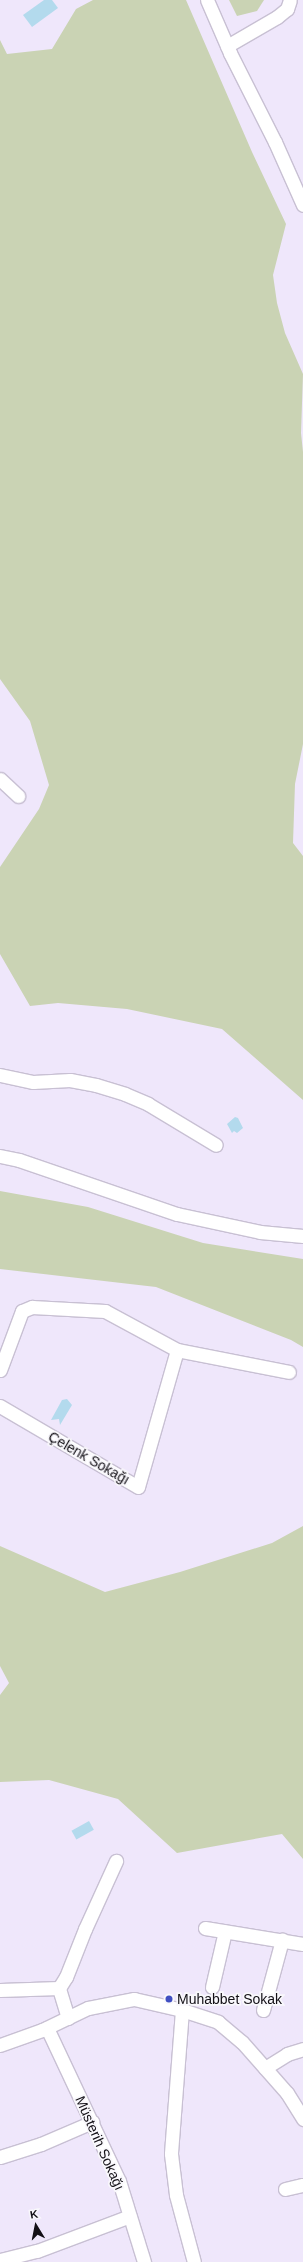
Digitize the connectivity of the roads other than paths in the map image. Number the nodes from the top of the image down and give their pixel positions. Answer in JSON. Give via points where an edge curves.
{"nodes":[{"id":1,"x":207,"y":0,"type":"edge"},
{"id":2,"x":290,"y":0,"type":"edge"},
{"id":3,"x":227,"y":46,"type":"junction"},
{"id":4,"x":303,"y":205,"type":"edge"},
{"id":5,"x":0,"y":779,"type":"edge"},
{"id":6,"x":18,"y":796,"type":"dead end"},
{"id":7,"x":0,"y":1076,"type":"edge"},
{"id":8,"x":216,"y":1145,"type":"dead end"},
{"id":9,"x":0,"y":1156,"type":"edge"},
{"id":10,"x":303,"y":1236,"type":"edge"},
{"id":11,"x":177,"y":1350,"type":"junction"},
{"id":12,"x":0,"y":1370,"type":"edge"},
{"id":13,"x":289,"y":1372,"type":"dead end"},
{"id":14,"x":0,"y":1406,"type":"edge"},
{"id":15,"x":116,"y":1861,"type":"dead end"},
{"id":16,"x":205,"y":1928,"type":"dead end"},
{"id":17,"x":225,"y":1931,"type":"junction"},
{"id":18,"x":282,"y":1940,"type":"junction"},
{"id":19,"x":303,"y":1944,"type":"edge"},
{"id":20,"x":59,"y":1988,"type":"junction"},
{"id":21,"x":212,"y":1988,"type":"dead end"},
{"id":22,"x":0,"y":1990,"type":"edge"},
{"id":23,"x":182,"y":2010,"type":"junction"},
{"id":24,"x":263,"y":2010,"type":"dead end"},
{"id":25,"x":68,"y":2018,"type":"junction"},
{"id":26,"x":47,"y":2028,"type":"junction"},
{"id":27,"x":0,"y":2045,"type":"edge"},
{"id":28,"x":303,"y":2050,"type":"edge"},
{"id":29,"x":265,"y":2068,"type":"junction"},
{"id":30,"x":303,"y":2119,"type":"edge"},
{"id":31,"x":92,"y":2122,"type":"junction"},
{"id":32,"x":0,"y":2157,"type":"edge"},
{"id":33,"x":303,"y":2185,"type":"edge"},
{"id":34,"x":285,"y":2189,"type":"dead end"},
{"id":35,"x":130,"y":2216,"type":"junction"},
{"id":36,"x":0,"y":2260,"type":"edge"},
{"id":37,"x":144,"y":2262,"type":"edge"},
{"id":38,"x":194,"y":2262,"type":"edge"}],
"edges":[{"from":1,"to":3,"type":"street"},
{"from":2,"to":3,"type":"street","via":[[287,9],[277,17]]},
{"from":3,"to":4,"type":"street"},
{"from":5,"to":6,"type":"street"},
{"from":7,"to":8,"type":"street","via":[[33,1082],[70,1080],[118,1092],[148,1104]]},
{"from":9,"to":10,"type":"street","via":[[19,1160],[177,1214],[260,1232]]},
{"from":11,"to":12,"type":"street","via":[[105,1312],[32,1306],[22,1311]]},
{"from":11,"to":13,"type":"street"},
{"from":11,"to":14,"type":"street","name":"Çelenk Sokağı","via":[[138,1487]]},
{"from":15,"to":20,"type":"street"},
{"from":16,"to":17,"type":"street"},
{"from":17,"to":18,"type":"street"},
{"from":17,"to":21,"type":"street"},
{"from":18,"to":19,"type":"street"},
{"from":18,"to":24,"type":"street"},
{"from":20,"to":22,"type":"street"},
{"from":20,"to":25,"type":"street"},
{"from":23,"to":25,"type":"street","via":[[134,1999],[88,2008]]},
{"from":23,"to":29,"type":"street","via":[[218,2022],[242,2042]]},
{"from":23,"to":38,"type":"street","via":[[171,2154],[176,2195]]},
{"from":25,"to":26,"type":"street"},
{"from":26,"to":27,"type":"street"},
{"from":26,"to":31,"type":"street","name":"Müsterih Sokağı"},
{"from":28,"to":29,"type":"street","via":[[287,2054]]},
{"from":29,"to":30,"type":"street","via":[[287,2093]]},
{"from":31,"to":32,"type":"street","via":[[41,2144]]},
{"from":31,"to":35,"type":"street","name":"Müsterih Sokağı","via":[[119,2181]]},
{"from":33,"to":34,"type":"street"},
{"from":35,"to":36,"type":"street","via":[[37,2252]]},
{"from":35,"to":37,"type":"street","name":"Müsterih Sokağı"}]}
